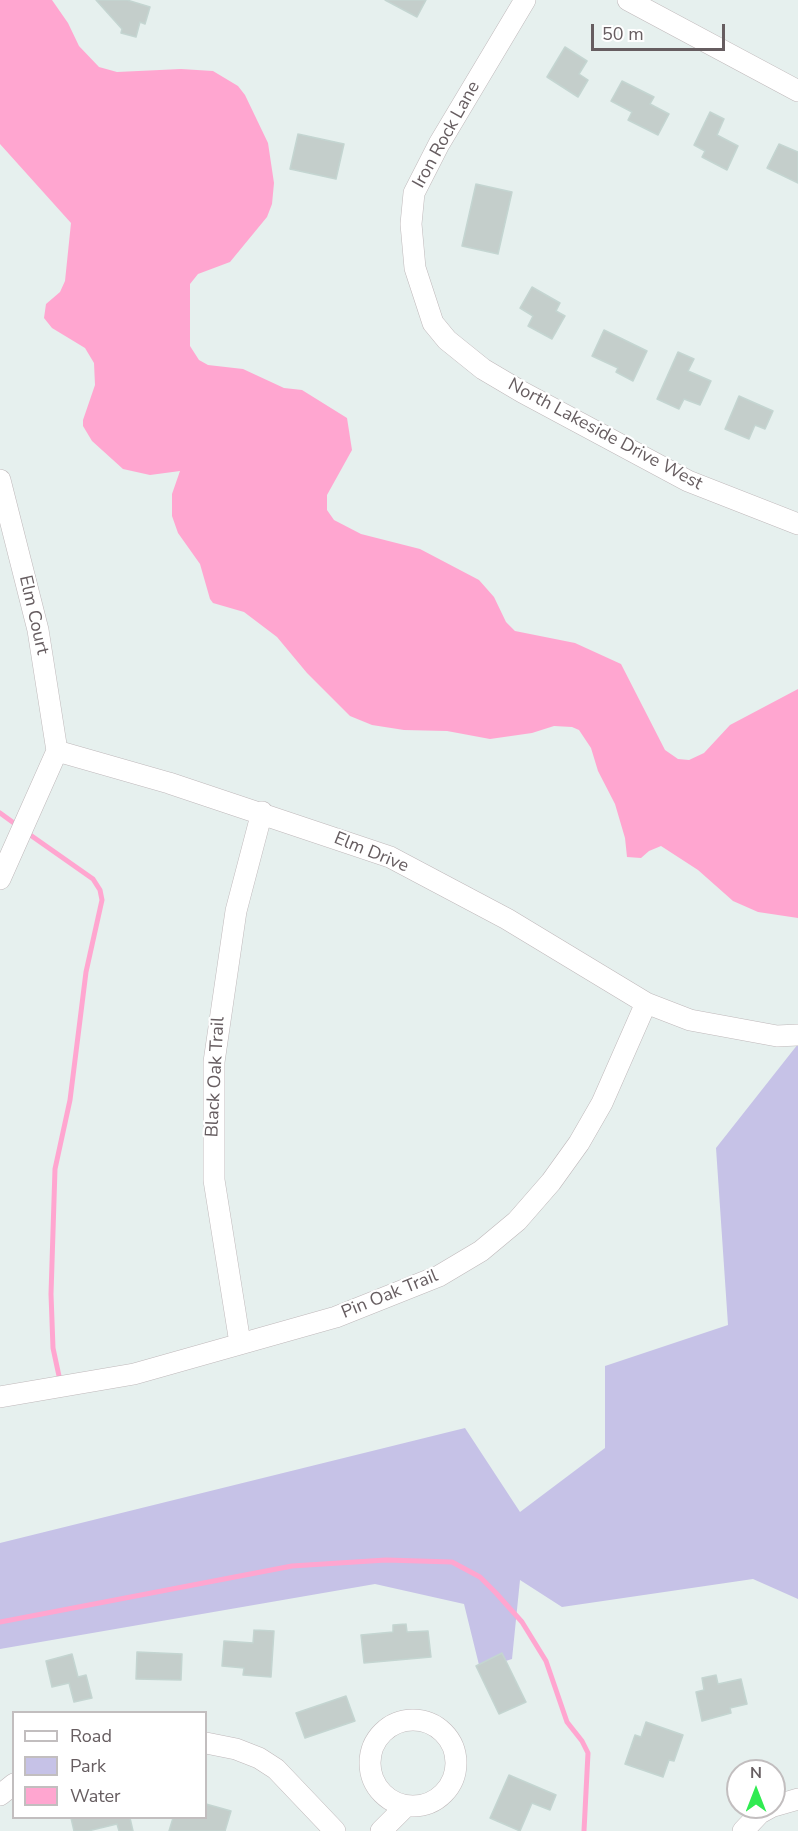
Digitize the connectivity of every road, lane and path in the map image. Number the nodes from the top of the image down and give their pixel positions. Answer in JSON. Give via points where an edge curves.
{"nodes":[{"id":1,"x":525,"y":0,"type":"edge"},
{"id":2,"x":637,"y":2,"type":"edge"},
{"id":3,"x":798,"y":92,"type":"edge"},
{"id":4,"x":431,"y":316,"type":"joint"},
{"id":5,"x":0,"y":480,"type":"edge"},
{"id":6,"x":798,"y":524,"type":"edge"},
{"id":7,"x":57,"y":751,"type":"junction"},
{"id":8,"x":262,"y":812,"type":"junction"},
{"id":9,"x":0,"y":879,"type":"edge"},
{"id":10,"x":646,"y":1003,"type":"junction"},
{"id":11,"x":798,"y":1035,"type":"edge"},
{"id":12,"x":240,"y":1343,"type":"junction"},
{"id":13,"x":0,"y":1397,"type":"edge"},
{"id":14,"x":207,"y":1743,"type":"edge"},
{"id":15,"x":12,"y":1786,"type":"edge"},
{"id":16,"x":0,"y":1795,"type":"edge"},
{"id":17,"x":406,"y":1806,"type":"junction"},
{"id":18,"x":754,"y":1819,"type":"edge"},
{"id":19,"x":335,"y":1831,"type":"edge"},
{"id":20,"x":381,"y":1831,"type":"edge"},
{"id":21,"x":743,"y":1831,"type":"edge"}],
"edges":[{"from":1,"to":4,"type":"street","name":"Iron Rock Lane","via":[[414,193],[411,224],[415,268]]},
{"from":2,"to":3,"type":"street"},
{"from":4,"to":6,"type":"street","name":"North Lakeside Drive West","via":[[447,340],[512,386],[688,481]]},
{"from":5,"to":7,"type":"street","name":"Elm Court","via":[[38,630]]},
{"from":7,"to":8,"type":"street","name":"Elm Drive"},
{"from":7,"to":9,"type":"street"},
{"from":8,"to":10,"type":"street","name":"Elm Drive","via":[[390,857],[507,919]]},
{"from":8,"to":12,"type":"street","name":"Black Oak Trail","via":[[236,911],[214,1062],[214,1180]]},
{"from":10,"to":11,"type":"street","name":"Elm Drive","via":[[716,1026],[777,1036]]},
{"from":10,"to":12,"type":"street","name":"Pin Oak Trail","via":[[602,1103],[551,1182],[517,1221],[481,1251],[439,1276],[336,1317]]},
{"from":12,"to":13,"type":"street","name":"Pin Oak Trail","via":[[134,1374]]},
{"from":14,"to":19,"type":"street","via":[[251,1755],[276,1769]]},
{"from":15,"to":16,"type":"street"},
{"from":17,"to":17,"type":"street","via":[[420,1806],[439,1797],[452,1782],[456,1768],[451,1742],[442,1731],[417,1720],[403,1721],[379,1737],[370,1765],[380,1792]]},
{"from":17,"to":20,"type":"street"},
{"from":18,"to":21,"type":"street"}]}
